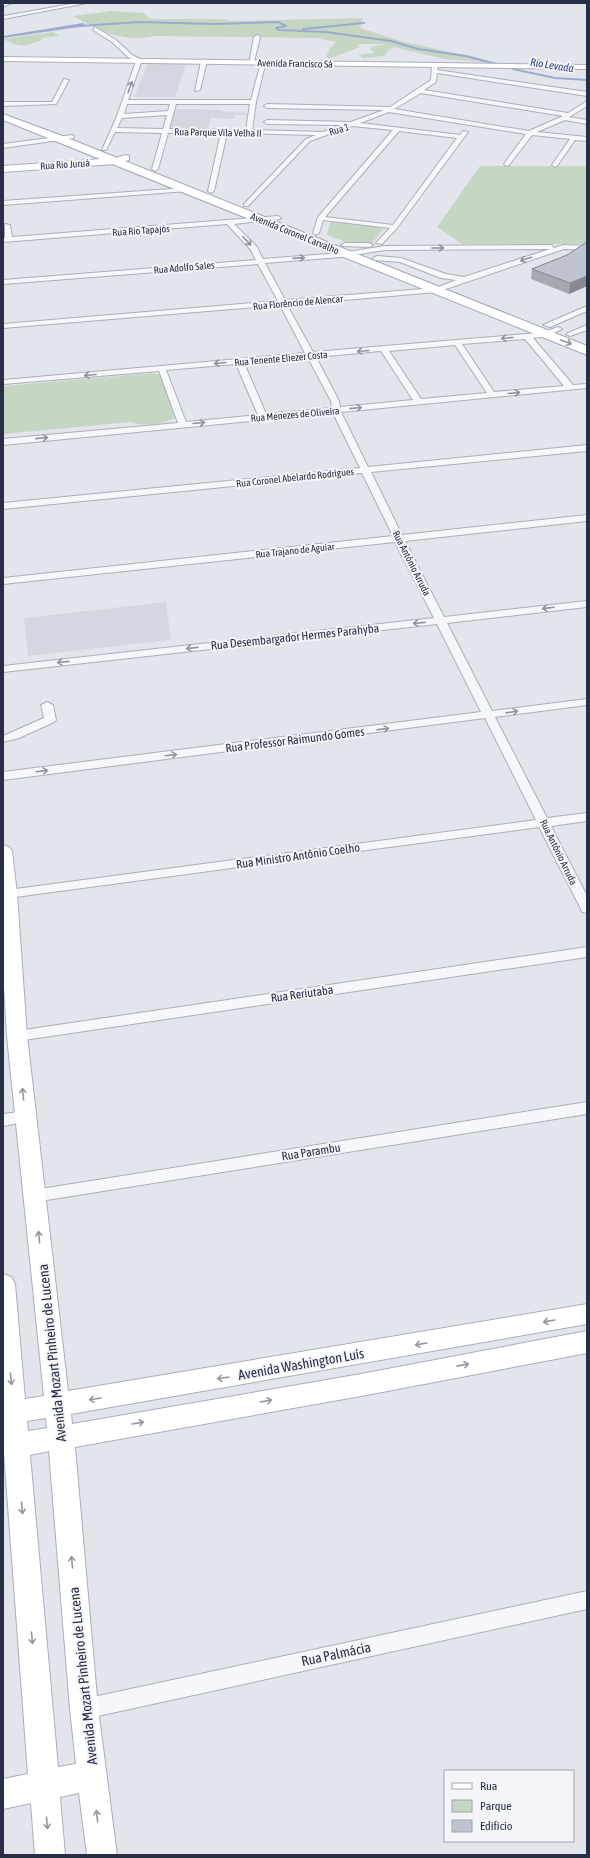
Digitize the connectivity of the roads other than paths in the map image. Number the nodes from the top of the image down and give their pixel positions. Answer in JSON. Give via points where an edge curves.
{"nodes":[{"id":1,"x":8,"y":3,"type":"edge"},
{"id":2,"x":60,"y":3,"type":"edge"},
{"id":3,"x":85,"y":3,"type":"edge"},
{"id":4,"x":3,"y":5,"type":"edge"},
{"id":5,"x":4,"y":18,"type":"dead end"},
{"id":6,"x":96,"y":29,"type":"dead end"},
{"id":7,"x":257,"y":37,"type":"dead end"},
{"id":8,"x":3,"y":59,"type":"edge"},
{"id":9,"x":139,"y":60,"type":"junction"},
{"id":10,"x":204,"y":61,"type":"junction"},
{"id":11,"x":251,"y":62,"type":"junction"},
{"id":12,"x":264,"y":62,"type":"junction"},
{"id":13,"x":587,"y":67,"type":"edge"},
{"id":14,"x":435,"y":68,"type":"junction"},
{"id":15,"x":66,"y":80,"type":"dead end"},
{"id":16,"x":197,"y":90,"type":"dead end"},
{"id":17,"x":422,"y":91,"type":"junction"},
{"id":18,"x":587,"y":94,"type":"edge"},
{"id":19,"x":125,"y":102,"type":"junction"},
{"id":20,"x":253,"y":102,"type":"junction"},
{"id":21,"x":173,"y":103,"type":"junction"},
{"id":22,"x":587,"y":103,"type":"edge"},
{"id":23,"x":3,"y":104,"type":"edge"},
{"id":24,"x":267,"y":106,"type":"dead end"},
{"id":25,"x":584,"y":108,"type":"edge"},
{"id":26,"x":3,"y":109,"type":"edge"},
{"id":27,"x":391,"y":109,"type":"junction"},
{"id":28,"x":169,"y":113,"type":"junction"},
{"id":29,"x":120,"y":116,"type":"junction"},
{"id":30,"x":566,"y":116,"type":"junction"},
{"id":31,"x":3,"y":117,"type":"edge"},
{"id":32,"x":267,"y":122,"type":"dead end"},
{"id":33,"x":587,"y":122,"type":"edge"},
{"id":34,"x":355,"y":124,"type":"junction"},
{"id":35,"x":471,"y":124,"type":"junction"},
{"id":36,"x":398,"y":129,"type":"junction"},
{"id":37,"x":112,"y":130,"type":"junction"},
{"id":38,"x":166,"y":131,"type":"junction"},
{"id":39,"x":224,"y":132,"type":"junction"},
{"id":40,"x":249,"y":132,"type":"junction"},
{"id":41,"x":324,"y":133,"type":"junction"},
{"id":42,"x":530,"y":133,"type":"junction"},
{"id":43,"x":72,"y":137,"type":"junction"},
{"id":44,"x":462,"y":137,"type":"junction"},
{"id":45,"x":574,"y":137,"type":"junction"},
{"id":46,"x":62,"y":139,"type":"junction"},
{"id":47,"x":587,"y":139,"type":"edge"},
{"id":48,"x":3,"y":146,"type":"edge"},
{"id":49,"x":104,"y":149,"type":"junction"},
{"id":50,"x":126,"y":158,"type":"junction"},
{"id":51,"x":115,"y":161,"type":"junction"},
{"id":52,"x":507,"y":164,"type":"dead end"},
{"id":53,"x":555,"y":164,"type":"dead end"},
{"id":54,"x":3,"y":169,"type":"edge"},
{"id":55,"x":155,"y":169,"type":"junction"},
{"id":56,"x":185,"y":190,"type":"junction"},
{"id":57,"x":210,"y":191,"type":"junction"},
{"id":58,"x":3,"y":203,"type":"edge"},
{"id":59,"x":246,"y":206,"type":"junction"},
{"id":60,"x":278,"y":218,"type":"junction"},
{"id":61,"x":320,"y":218,"type":"junction"},
{"id":62,"x":263,"y":220,"type":"junction"},
{"id":63,"x":230,"y":223,"type":"junction"},
{"id":64,"x":7,"y":225,"type":"dead end"},
{"id":65,"x":395,"y":227,"type":"junction"},
{"id":66,"x":316,"y":233,"type":"junction"},
{"id":67,"x":6,"y":240,"type":"edge"},
{"id":68,"x":383,"y":246,"type":"junction"},
{"id":69,"x":563,"y":247,"type":"junction"},
{"id":70,"x":587,"y":248,"type":"edge"},
{"id":71,"x":347,"y":250,"type":"junction"},
{"id":72,"x":364,"y":253,"type":"junction"},
{"id":73,"x":377,"y":258,"type":"junction"},
{"id":74,"x":260,"y":261,"type":"junction"},
{"id":75,"x":466,"y":279,"type":"junction"},
{"id":76,"x":3,"y":282,"type":"edge"},
{"id":77,"x":444,"y":290,"type":"junction"},
{"id":78,"x":284,"y":306,"type":"junction"},
{"id":79,"x":587,"y":308,"type":"edge"},
{"id":80,"x":3,"y":326,"type":"edge"},
{"id":81,"x":587,"y":327,"type":"edge"},
{"id":82,"x":550,"y":329,"type":"junction"},
{"id":83,"x":3,"y":333,"type":"edge"},
{"id":84,"x":570,"y":334,"type":"junction"},
{"id":85,"x":527,"y":336,"type":"junction"},
{"id":86,"x":587,"y":340,"type":"edge"},
{"id":87,"x":457,"y":342,"type":"junction"},
{"id":88,"x":384,"y":349,"type":"junction"},
{"id":89,"x":587,"y":350,"type":"edge"},
{"id":90,"x":310,"y":356,"type":"junction"},
{"id":91,"x":239,"y":362,"type":"junction"},
{"id":92,"x":162,"y":369,"type":"junction"},
{"id":93,"x":3,"y":382,"type":"edge"},
{"id":94,"x":587,"y":386,"type":"edge"},
{"id":95,"x":570,"y":387,"type":"junction"},
{"id":96,"x":492,"y":395,"type":"junction"},
{"id":97,"x":418,"y":402,"type":"junction"},
{"id":98,"x":336,"y":410,"type":"junction"},
{"id":99,"x":263,"y":417,"type":"junction"},
{"id":100,"x":183,"y":424,"type":"junction"},
{"id":101,"x":3,"y":442,"type":"edge"},
{"id":102,"x":587,"y":448,"type":"edge"},
{"id":103,"x":366,"y":470,"type":"junction"},
{"id":104,"x":3,"y":506,"type":"edge"},
{"id":105,"x":587,"y":518,"type":"edge"},
{"id":106,"x":399,"y":539,"type":"junction"},
{"id":107,"x":3,"y":581,"type":"edge"},
{"id":108,"x":587,"y":604,"type":"edge"},
{"id":109,"x":441,"y":621,"type":"junction"},
{"id":110,"x":3,"y":669,"type":"edge"},
{"id":111,"x":587,"y":702,"type":"edge"},
{"id":112,"x":47,"y":705,"type":"dead end"},
{"id":113,"x":489,"y":716,"type":"junction"},
{"id":114,"x":3,"y":739,"type":"edge"},
{"id":115,"x":3,"y":776,"type":"edge"},
{"id":116,"x":587,"y":817,"type":"edge"},
{"id":117,"x":544,"y":823,"type":"junction"},
{"id":118,"x":3,"y":851,"type":"edge"},
{"id":119,"x":8,"y":894,"type":"junction"},
{"id":120,"x":587,"y":909,"type":"edge"},
{"id":121,"x":587,"y":952,"type":"edge"},
{"id":122,"x":17,"y":1036,"type":"junction"},
{"id":123,"x":587,"y":1108,"type":"edge"},
{"id":124,"x":14,"y":1119,"type":"edge"},
{"id":125,"x":34,"y":1196,"type":"junction"},
{"id":126,"x":3,"y":1284,"type":"edge"},
{"id":127,"x":587,"y":1314,"type":"edge"},
{"id":128,"x":482,"y":1332,"type":"junction"},
{"id":129,"x":587,"y":1342,"type":"edge"},
{"id":130,"x":5,"y":1348,"type":"edge"},
{"id":131,"x":492,"y":1360,"type":"junction"},
{"id":132,"x":57,"y":1405,"type":"junction"},
{"id":133,"x":14,"y":1412,"type":"junction"},
{"id":134,"x":61,"y":1437,"type":"junction"},
{"id":135,"x":17,"y":1445,"type":"junction"},
{"id":136,"x":587,"y":1600,"type":"edge"},
{"id":137,"x":84,"y":1709,"type":"junction"},
{"id":138,"x":92,"y":1775,"type":"junction"},
{"id":139,"x":44,"y":1786,"type":"junction"},
{"id":140,"x":3,"y":1794,"type":"edge"},
{"id":141,"x":50,"y":1855,"type":"edge"},
{"id":142,"x":102,"y":1855,"type":"edge"}],
"edges":[{"from":1,"to":4,"type":"main road"},
{"from":2,"to":3,"type":"street"},
{"from":3,"to":5,"type":"street"},
{"from":6,"to":9,"type":"street","via":[[130,56]]},
{"from":7,"to":11,"type":"street"},
{"from":8,"to":9,"type":"main road","name":"Avenida Francisco Sá"},
{"from":9,"to":10,"type":"main road","name":"Avenida Francisco Sá"},
{"from":19,"to":9,"type":"street","one_way":true},
{"from":10,"to":11,"type":"main road","name":"Avenida Francisco Sá"},
{"from":10,"to":16,"type":"street"},
{"from":11,"to":12,"type":"main road","name":"Avenida Francisco Sá"},
{"from":12,"to":14,"type":"main road","name":"Avenida Francisco Sá"},
{"from":12,"to":20,"type":"street"},
{"from":13,"to":14,"type":"main road","name":"Avenida Francisco Sá"},
{"from":14,"to":17,"type":"street","name":"Rua 1","via":[[434,81]]},
{"from":14,"to":18,"type":"street"},
{"from":15,"to":23,"type":"street","via":[[54,103]]},
{"from":17,"to":27,"type":"street","name":"Rua 1"},
{"from":17,"to":30,"type":"street"},
{"from":19,"to":21,"type":"street"},
{"from":19,"to":29,"type":"street"},
{"from":20,"to":21,"type":"street"},
{"from":20,"to":40,"type":"street"},
{"from":21,"to":28,"type":"street"},
{"from":22,"to":25,"type":"street"},
{"from":24,"to":27,"type":"street"},
{"from":25,"to":30,"type":"street"},
{"from":26,"to":43,"type":"main road","name":"Avenida Coronel Carvalho"},
{"from":27,"to":34,"type":"street","name":"Rua 1"},
{"from":27,"to":35,"type":"street"},
{"from":28,"to":29,"type":"street"},
{"from":28,"to":38,"type":"street"},
{"from":29,"to":37,"type":"street"},
{"from":30,"to":33,"type":"street"},
{"from":30,"to":42,"type":"street"},
{"from":31,"to":46,"type":"main road","name":"Avenida Coronel Carvalho"},
{"from":32,"to":34,"type":"street"},
{"from":34,"to":36,"type":"street"},
{"from":34,"to":41,"type":"street","name":"Rua 1"},
{"from":35,"to":42,"type":"street"},
{"from":35,"to":44,"type":"street"},
{"from":36,"to":44,"type":"street"},
{"from":36,"to":61,"type":"street"},
{"from":37,"to":38,"type":"street","name":"Rua Parque Vila Velha II"},
{"from":37,"to":49,"type":"street"},
{"from":38,"to":39,"type":"street","name":"Rua Parque Vila Velha II"},
{"from":38,"to":55,"type":"street"},
{"from":39,"to":40,"type":"street","name":"Rua Parque Vila Velha II"},
{"from":39,"to":57,"type":"street"},
{"from":40,"to":41,"type":"street","name":"Rua Parque Vila Velha II"},
{"from":41,"to":59,"type":"street","name":"Rua 1","via":[[308,140]]},
{"from":42,"to":45,"type":"street"},
{"from":42,"to":52,"type":"street"},
{"from":43,"to":46,"type":"street"},
{"from":43,"to":49,"type":"main road","name":"Avenida Coronel Carvalho"},
{"from":44,"to":65,"type":"street"},
{"from":45,"to":47,"type":"street"},
{"from":45,"to":53,"type":"street"},
{"from":46,"to":48,"type":"street"},
{"from":46,"to":51,"type":"main road","name":"Avenida Coronel Carvalho"},
{"from":49,"to":50,"type":"main road","name":"Avenida Coronel Carvalho"},
{"from":50,"to":51,"type":"main road","name":"Rua Rio Juruá"},
{"from":50,"to":55,"type":"main road","name":"Avenida Coronel Carvalho"},
{"from":51,"to":54,"type":"main road","name":"Rua Rio Juruá"},
{"from":51,"to":56,"type":"main road","name":"Avenida Coronel Carvalho"},
{"from":55,"to":57,"type":"main road","name":"Avenida Coronel Carvalho"},
{"from":56,"to":58,"type":"street"},
{"from":56,"to":62,"type":"main road","name":"Avenida Coronel Carvalho"},
{"from":57,"to":59,"type":"main road","name":"Avenida Coronel Carvalho"},
{"from":59,"to":60,"type":"main road","name":"Avenida Coronel Carvalho"},
{"from":60,"to":62,"type":"street","name":"Rua Rio Tapajós"},
{"from":60,"to":66,"type":"main road","name":"Avenida Coronel Carvalho"},
{"from":61,"to":65,"type":"street"},
{"from":61,"to":66,"type":"street"},
{"from":62,"to":63,"type":"street","name":"Rua Rio Tapajós"},
{"from":62,"to":71,"type":"main road","name":"Avenida Coronel Carvalho"},
{"from":63,"to":67,"type":"street","name":"Rua Rio Tapajós"},
{"from":63,"to":74,"type":"street","name":"Rua Antônio Arruda","one_way":true,"via":[[254,249]]},
{"from":64,"to":67,"type":"street"},
{"from":65,"to":68,"type":"street"},
{"from":66,"to":71,"type":"main road","name":"Avenida Coronel Carvalho"},
{"from":68,"to":69,"type":"street","one_way":true},
{"from":68,"to":71,"type":"street","name":"Rua Adolfo Sales"},
{"from":68,"to":72,"type":"street"},
{"from":69,"to":70,"type":"street","name":"Rua Florêncio de Alencar"},
{"from":69,"to":75,"type":"street","name":"Rua Florêncio de Alencar","one_way":true},
{"from":71,"to":72,"type":"main road","name":"Avenida Coronel Carvalho"},
{"from":74,"to":71,"type":"street","name":"Rua Adolfo Sales","one_way":true},
{"from":71,"to":77,"type":"main road","name":"Avenida Coronel Carvalho"},
{"from":72,"to":73,"type":"main road","name":"Avenida Coronel Carvalho"},
{"from":73,"to":75,"type":"street","name":"Avenida Coronel Carvalho","via":[[401,260],[444,276]]},
{"from":73,"to":77,"type":"main road","name":"Avenida Coronel Carvalho"},
{"from":74,"to":76,"type":"street","name":"Rua Adolfo Sales"},
{"from":74,"to":78,"type":"street","name":"Rua Antônio Arruda"},
{"from":75,"to":77,"type":"street","name":"Rua Florêncio de Alencar"},
{"from":77,"to":78,"type":"street","name":"Rua Florêncio de Alencar"},
{"from":77,"to":78,"type":"street","name":"Rua Florêncio de Alencar"},
{"from":77,"to":82,"type":"main road","name":"Avenida Coronel Carvalho"},
{"from":78,"to":80,"type":"street","name":"Rua Florêncio de Alencar"},
{"from":78,"to":83,"type":"street","name":"Rua Florêncio de Alencar"},
{"from":78,"to":90,"type":"street","name":"Rua Antônio Arruda"},
{"from":79,"to":82,"type":"street","name":"Rua Tenente Eliezer Costa"},
{"from":81,"to":84,"type":"street"},
{"from":82,"to":84,"type":"main road","name":"Avenida Coronel Carvalho"},
{"from":82,"to":85,"type":"street","name":"Rua Tenente Eliezer Costa"},
{"from":82,"to":89,"type":"main road","name":"Avenida Coronel Carvalho","one_way":true},
{"from":84,"to":86,"type":"main road","name":"Avenida Coronel Carvalho"},
{"from":85,"to":87,"type":"street","name":"Rua Tenente Eliezer Costa","one_way":true},
{"from":85,"to":95,"type":"street"},
{"from":87,"to":88,"type":"street","name":"Rua Tenente Eliezer Costa"},
{"from":87,"to":96,"type":"street"},
{"from":88,"to":90,"type":"street","name":"Rua Tenente Eliezer Costa","one_way":true},
{"from":88,"to":97,"type":"street"},
{"from":90,"to":91,"type":"street","name":"Rua Tenente Eliezer Costa"},
{"from":90,"to":98,"type":"street","name":"Rua Antônio Arruda","via":[[335,401]]},
{"from":91,"to":92,"type":"street","name":"Rua Tenente Eliezer Costa","one_way":true},
{"from":91,"to":99,"type":"street"},
{"from":92,"to":93,"type":"street","name":"Rua Tenente Eliezer Costa","one_way":true},
{"from":92,"to":100,"type":"street"},
{"from":94,"to":95,"type":"street","name":"Rua Menezes de Oliveira"},
{"from":96,"to":95,"type":"street","name":"Rua Menezes de Oliveira","one_way":true},
{"from":96,"to":97,"type":"street","name":"Rua Menezes de Oliveira"},
{"from":98,"to":97,"type":"street","name":"Rua Menezes de Oliveira","one_way":true},
{"from":98,"to":99,"type":"street","name":"Rua Menezes de Oliveira"},
{"from":98,"to":103,"type":"street","name":"Rua Antônio Arruda"},
{"from":100,"to":99,"type":"street","name":"Rua Menezes de Oliveira","one_way":true},
{"from":101,"to":100,"type":"street","name":"Rua Menezes de Oliveira","one_way":true},
{"from":102,"to":103,"type":"street","name":"Rua Coronel Abelardo Rodrigues"},
{"from":103,"to":104,"type":"street","name":"Rua Coronel Abelardo Rodrigues"},
{"from":103,"to":106,"type":"street","name":"Rua Antônio Arruda"},
{"from":105,"to":106,"type":"street","name":"Rua Trajano de Aguiar"},
{"from":106,"to":107,"type":"street","name":"Rua Trajano de Aguiar"},
{"from":106,"to":109,"type":"street","name":"Rua Antônio Arruda"},
{"from":108,"to":109,"type":"street","name":"Rua Desembargador Hermes Parahyba","one_way":true},
{"from":109,"to":110,"type":"street","name":"Rua Desembargador Hermes Parahyba","one_way":true},
{"from":109,"to":113,"type":"street","name":"Rua Antônio Arruda"},
{"from":113,"to":111,"type":"street","name":"Rua Professor Raimundo Gomes","one_way":true},
{"from":112,"to":114,"type":"street","via":[[50,720],[37,723],[13,738]]},
{"from":115,"to":113,"type":"street","name":"Rua Professor Raimundo Gomes","one_way":true},
{"from":113,"to":117,"type":"street","name":"Rua Antônio Arruda"},
{"from":116,"to":117,"type":"street","name":"Rua Ministro Antônio Coelho"},
{"from":117,"to":119,"type":"street","name":"Rua Ministro Antônio Coelho"},
{"from":117,"to":120,"type":"street","name":"Rua Antônio Arruda"},
{"from":118,"to":119,"type":"main road","name":"Avenida Mozart Pinheiro de Lucena"},
{"from":119,"to":122,"type":"main road","name":"Avenida Mozart Pinheiro de Lucena"},
{"from":121,"to":122,"type":"street","name":"Rua Reriutaba"},
{"from":124,"to":122,"type":"main road","name":"Avenida Mozart Pinheiro de Lucena","one_way":true},
{"from":123,"to":125,"type":"street","name":"Rua Parambu"},
{"from":124,"to":125,"type":"main road","name":"Avenida Mozart Pinheiro de Lucena"},
{"from":132,"to":125,"type":"main road","name":"Avenida Mozart Pinheiro de Lucena","one_way":true},
{"from":126,"to":130,"type":"main road"},
{"from":127,"to":128,"type":"main road","name":"Avenida Washington Luís","one_way":true},
{"from":128,"to":131,"type":"main road"},
{"from":128,"to":132,"type":"main road","name":"Avenida Washington Luís","one_way":true},
{"from":129,"to":131,"type":"main road"},
{"from":130,"to":133,"type":"main road","one_way":true},
{"from":134,"to":131,"type":"main road","one_way":true},
{"from":132,"to":133,"type":"main road","name":"Avenida Washington Luís"},
{"from":132,"to":134,"type":"main road","name":"Avenida Mozart Pinheiro de Lucena"},
{"from":133,"to":135,"type":"main road"},
{"from":134,"to":135,"type":"main road"},
{"from":137,"to":134,"type":"main road","name":"Avenida Mozart Pinheiro de Lucena","one_way":true},
{"from":135,"to":139,"type":"main road","one_way":true},
{"from":136,"to":137,"type":"street","name":"Rua Palmácia"},
{"from":137,"to":138,"type":"main road","name":"Avenida Mozart Pinheiro de Lucena"},
{"from":138,"to":139,"type":"main road"},
{"from":142,"to":138,"type":"main road","name":"Avenida Mozart Pinheiro de Lucena","one_way":true},
{"from":139,"to":140,"type":"main road"},
{"from":139,"to":141,"type":"main road","one_way":true}]}
